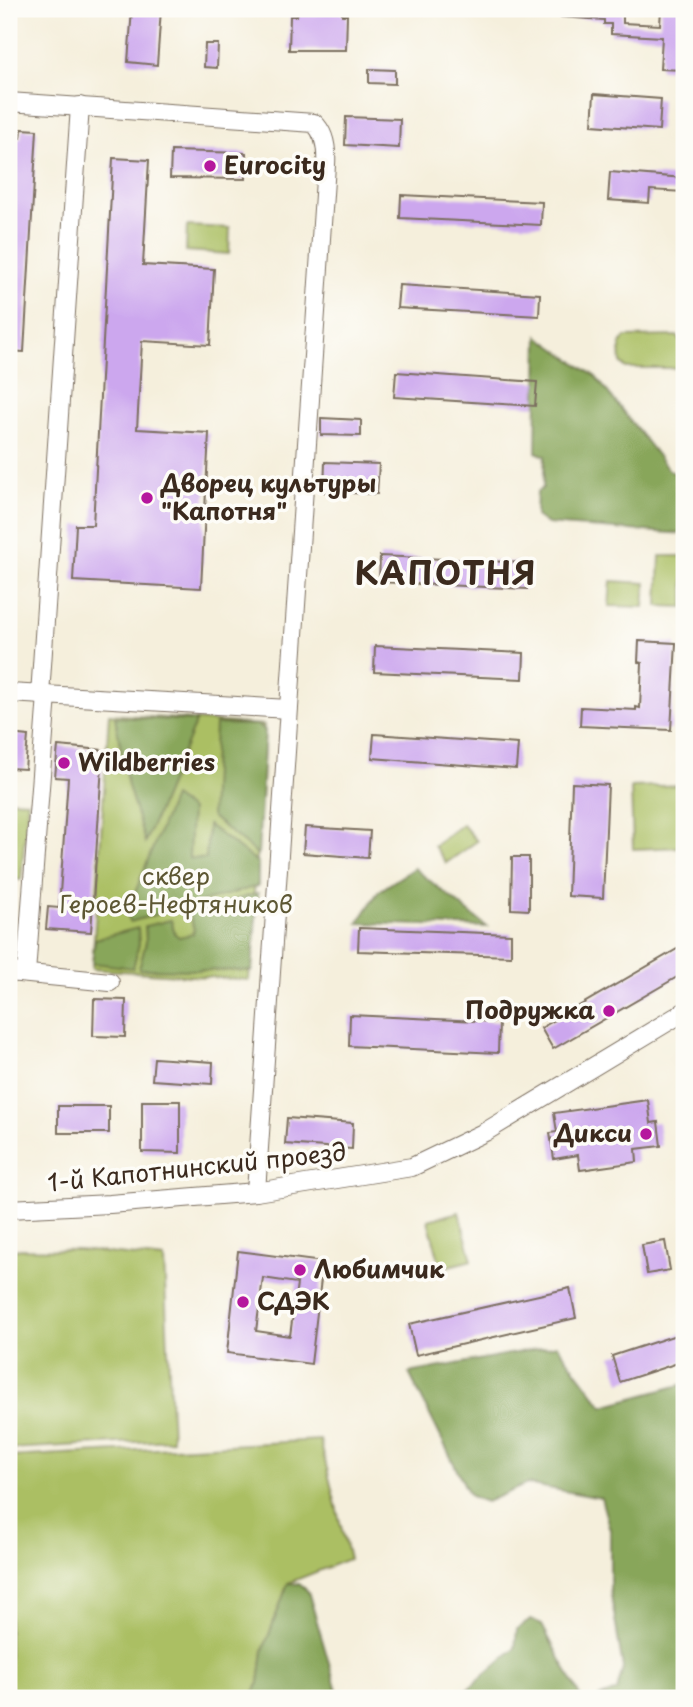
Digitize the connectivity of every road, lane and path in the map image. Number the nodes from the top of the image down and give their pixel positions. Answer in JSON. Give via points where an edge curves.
{"nodes":[{"id":1,"x":9,"y":102,"type":"edge"},
{"id":2,"x":80,"y":106,"type":"junction"},
{"id":3,"x":9,"y":693,"type":"edge"},
{"id":4,"x":43,"y":695,"type":"junction"},
{"id":5,"x":288,"y":709,"type":"junction"},
{"id":6,"x":18,"y":973,"type":"edge"},
{"id":7,"x":110,"y":982,"type":"dead end"},
{"id":8,"x":684,"y":1012,"type":"edge"},
{"id":9,"x":256,"y":1192,"type":"junction"},
{"id":10,"x":9,"y":1209,"type":"edge"}],
"edges":[{"from":1,"to":2,"type":"street"},
{"from":2,"to":4,"type":"street"},
{"from":2,"to":5,"type":"street","via":[[314,123],[321,129],[327,158]]},
{"from":3,"to":4,"type":"street"},
{"from":4,"to":5,"type":"street"},
{"from":4,"to":6,"type":"street"},
{"from":5,"to":9,"type":"street"},
{"from":6,"to":7,"type":"street"},
{"from":8,"to":9,"type":"street","name":"1-й Капотнинский проезд","via":[[429,1161],[397,1171]]},
{"from":9,"to":10,"type":"street","name":"1-й Капотнинский проезд"}]}
